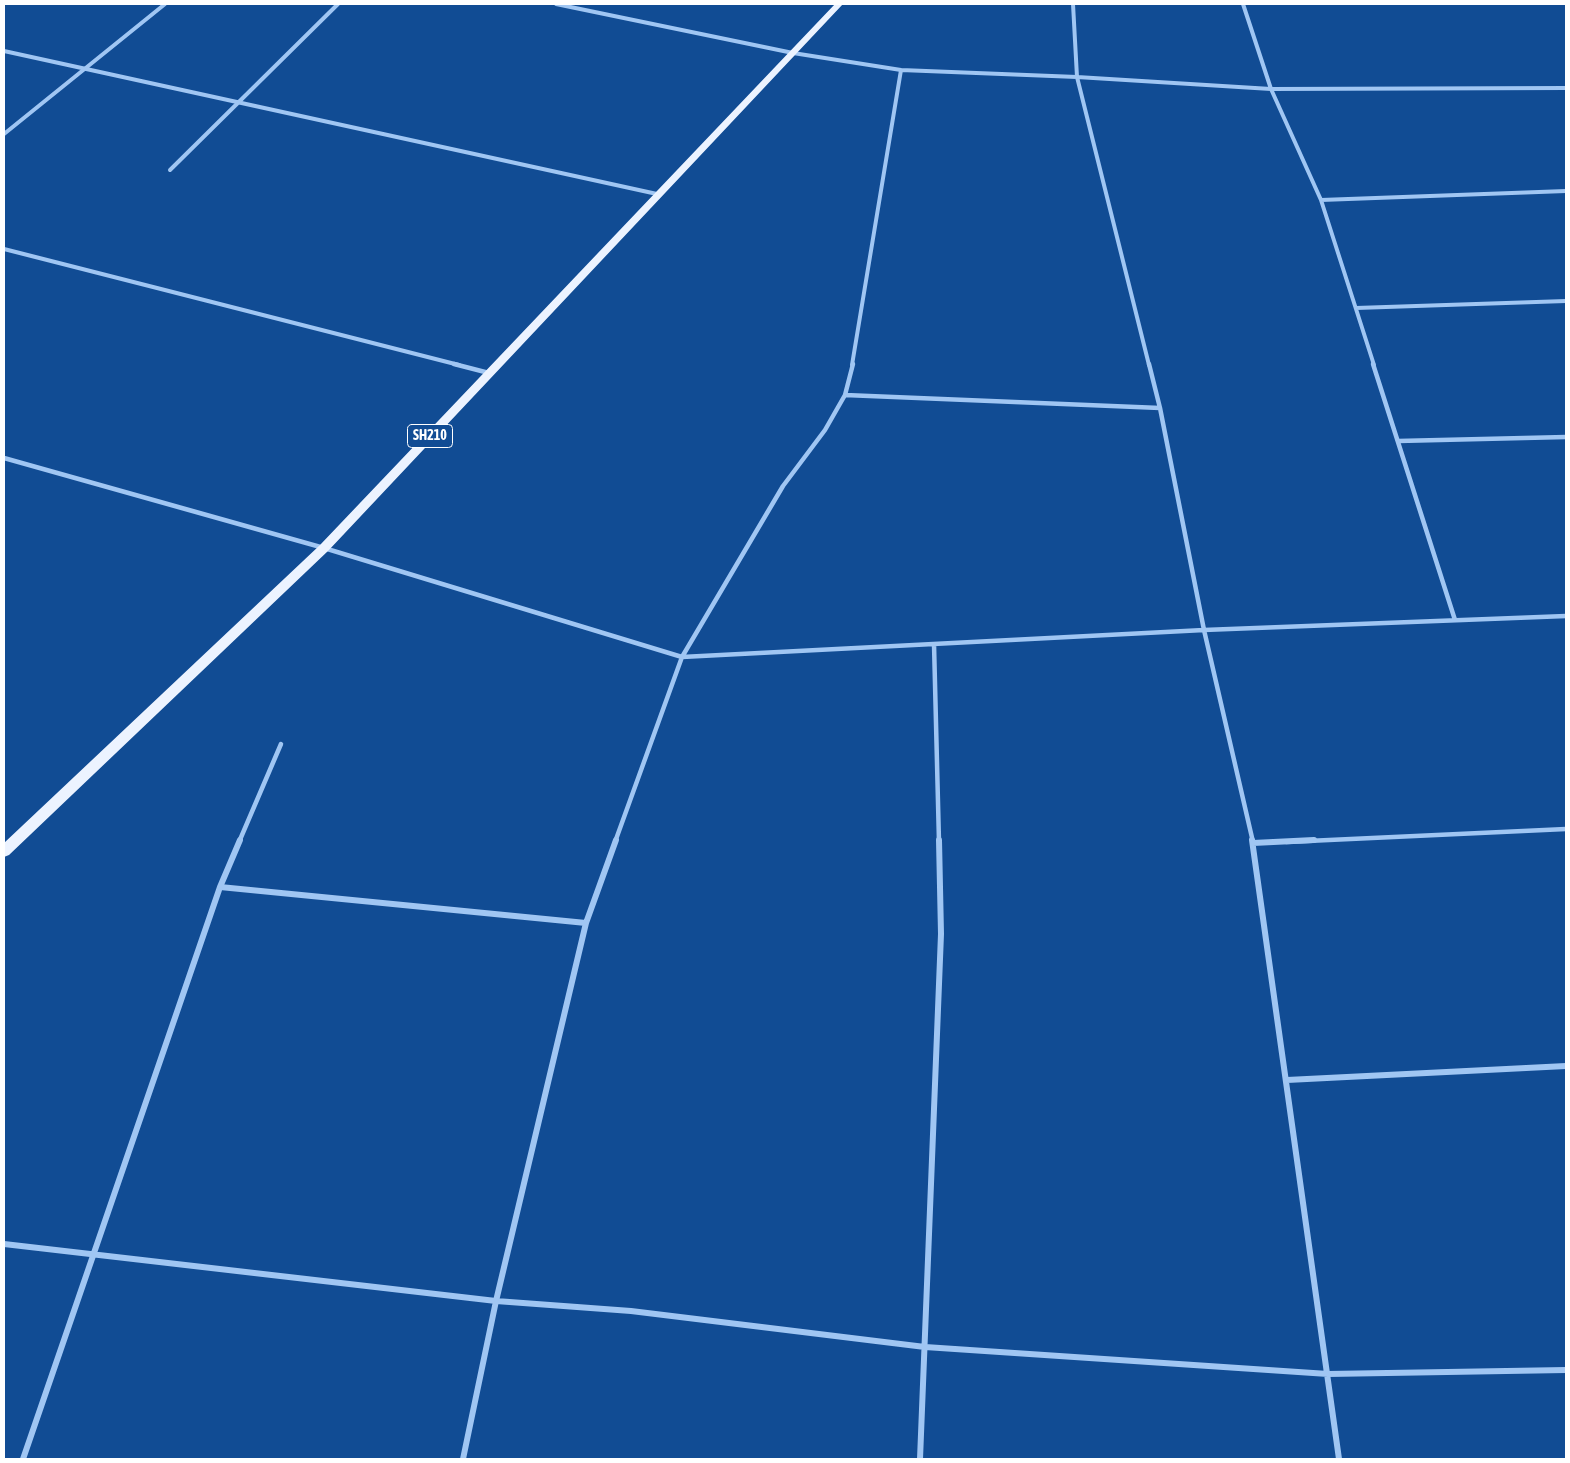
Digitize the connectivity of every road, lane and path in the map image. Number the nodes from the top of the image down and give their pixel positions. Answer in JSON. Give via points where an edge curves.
{"nodes":[{"id":1,"x":165,"y":4,"type":"edge"},
{"id":2,"x":338,"y":4,"type":"edge"},
{"id":3,"x":556,"y":4,"type":"edge"},
{"id":4,"x":839,"y":4,"type":"edge"},
{"id":5,"x":1073,"y":4,"type":"edge"},
{"id":6,"x":1243,"y":4,"type":"edge"},
{"id":7,"x":4,"y":51,"type":"edge"},
{"id":8,"x":794,"y":53,"type":"junction"},
{"id":9,"x":85,"y":69,"type":"junction"},
{"id":10,"x":901,"y":70,"type":"junction"},
{"id":11,"x":1077,"y":77,"type":"junction"},
{"id":12,"x":1566,"y":88,"type":"edge"},
{"id":13,"x":1272,"y":89,"type":"junction"},
{"id":14,"x":237,"y":102,"type":"junction"},
{"id":15,"x":4,"y":134,"type":"edge"},
{"id":16,"x":170,"y":170,"type":"dead end"},
{"id":17,"x":1566,"y":191,"type":"edge"},
{"id":18,"x":657,"y":194,"type":"junction"},
{"id":19,"x":1321,"y":200,"type":"junction"},
{"id":20,"x":4,"y":249,"type":"edge"},
{"id":21,"x":1566,"y":301,"type":"edge"},
{"id":22,"x":1356,"y":308,"type":"junction"},
{"id":23,"x":489,"y":373,"type":"junction"},
{"id":24,"x":845,"y":394,"type":"junction"},
{"id":25,"x":1160,"y":408,"type":"junction"},
{"id":26,"x":1566,"y":437,"type":"edge"},
{"id":27,"x":1398,"y":441,"type":"junction"},
{"id":28,"x":4,"y":458,"type":"edge"},
{"id":29,"x":324,"y":548,"type":"junction"},
{"id":30,"x":1566,"y":616,"type":"edge"},
{"id":31,"x":1456,"y":620,"type":"junction"},
{"id":32,"x":1204,"y":630,"type":"junction"},
{"id":33,"x":934,"y":644,"type":"junction"},
{"id":34,"x":682,"y":656,"type":"junction"},
{"id":35,"x":281,"y":744,"type":"dead end"},
{"id":36,"x":1566,"y":829,"type":"edge"},
{"id":37,"x":1253,"y":843,"type":"junction"},
{"id":38,"x":4,"y":851,"type":"edge"},
{"id":39,"x":220,"y":888,"type":"junction"},
{"id":40,"x":586,"y":923,"type":"junction"},
{"id":41,"x":1566,"y":1066,"type":"edge"},
{"id":42,"x":1287,"y":1080,"type":"junction"},
{"id":43,"x":4,"y":1244,"type":"edge"},
{"id":44,"x":93,"y":1255,"type":"junction"},
{"id":45,"x":496,"y":1301,"type":"junction"},
{"id":46,"x":925,"y":1347,"type":"junction"},
{"id":47,"x":1566,"y":1370,"type":"edge"},
{"id":48,"x":1328,"y":1374,"type":"junction"},
{"id":49,"x":23,"y":1459,"type":"edge"},
{"id":50,"x":463,"y":1459,"type":"edge"},
{"id":51,"x":920,"y":1459,"type":"edge"},
{"id":52,"x":1339,"y":1459,"type":"edge"}],
"edges":[{"from":1,"to":9,"type":"street"},
{"from":2,"to":14,"type":"street"},
{"from":3,"to":8,"type":"street"},
{"from":4,"to":8,"type":"main road","number":"SH210"},
{"from":5,"to":11,"type":"street"},
{"from":6,"to":13,"type":"street"},
{"from":7,"to":9,"type":"street"},
{"from":8,"to":10,"type":"street"},
{"from":8,"to":18,"type":"main road","number":"SH210"},
{"from":9,"to":14,"type":"street"},
{"from":9,"to":15,"type":"street"},
{"from":10,"to":11,"type":"street"},
{"from":10,"to":24,"type":"street","via":[[854,358]]},
{"from":11,"to":13,"type":"street"},
{"from":11,"to":25,"type":"street"},
{"from":12,"to":13,"type":"street"},
{"from":13,"to":19,"type":"street"},
{"from":14,"to":16,"type":"street"},
{"from":14,"to":18,"type":"street"},
{"from":17,"to":19,"type":"street"},
{"from":18,"to":23,"type":"main road","number":"SH210"},
{"from":19,"to":22,"type":"street"},
{"from":20,"to":23,"type":"street"},
{"from":21,"to":22,"type":"street"},
{"from":22,"to":27,"type":"street"},
{"from":23,"to":29,"type":"main road","number":"SH210"},
{"from":24,"to":25,"type":"street"},
{"from":24,"to":34,"type":"street","via":[[825,430],[783,486]]},
{"from":25,"to":32,"type":"street"},
{"from":26,"to":27,"type":"street"},
{"from":27,"to":31,"type":"street"},
{"from":28,"to":29,"type":"street"},
{"from":29,"to":34,"type":"street"},
{"from":29,"to":38,"type":"main road","number":"SH210"},
{"from":30,"to":31,"type":"street"},
{"from":31,"to":32,"type":"street"},
{"from":32,"to":33,"type":"street"},
{"from":32,"to":37,"type":"street"},
{"from":33,"to":34,"type":"street"},
{"from":33,"to":46,"type":"street","via":[[941,934]]},
{"from":34,"to":40,"type":"street"},
{"from":35,"to":39,"type":"street"},
{"from":36,"to":37,"type":"street"},
{"from":37,"to":42,"type":"street"},
{"from":39,"to":40,"type":"street"},
{"from":39,"to":44,"type":"street"},
{"from":40,"to":45,"type":"street"},
{"from":41,"to":42,"type":"street"},
{"from":42,"to":48,"type":"street"},
{"from":43,"to":44,"type":"street"},
{"from":44,"to":45,"type":"street"},
{"from":44,"to":49,"type":"street"},
{"from":45,"to":46,"type":"street","via":[[631,1311]]},
{"from":45,"to":50,"type":"street"},
{"from":46,"to":48,"type":"street"},
{"from":46,"to":51,"type":"street"},
{"from":47,"to":48,"type":"street"},
{"from":48,"to":52,"type":"street"}]}
